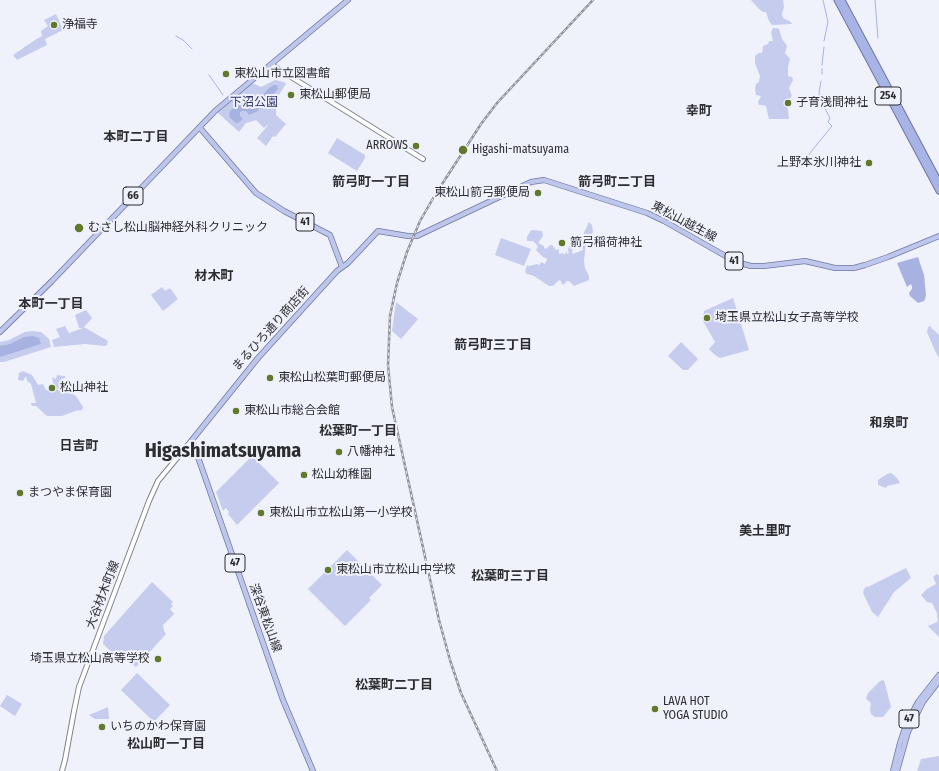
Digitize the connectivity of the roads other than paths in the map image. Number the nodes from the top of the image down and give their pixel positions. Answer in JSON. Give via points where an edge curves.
{"nodes":[{"id":1,"x":348,"y":0,"type":"edge"},
{"id":2,"x":837,"y":0,"type":"edge"},
{"id":3,"x":842,"y":0,"type":"edge"},
{"id":4,"x":272,"y":65,"type":"junction"},
{"id":5,"x":200,"y":128,"type":"junction"},
{"id":6,"x":423,"y":159,"type":"dead end"},
{"id":7,"x":939,"y":182,"type":"edge"},
{"id":8,"x":939,"y":191,"type":"edge"},
{"id":9,"x":939,"y":236,"type":"edge"},
{"id":10,"x":342,"y":267,"type":"junction"},
{"id":11,"x":0,"y":332,"type":"edge"},
{"id":12,"x":192,"y":440,"type":"junction"},
{"id":13,"x":939,"y":675,"type":"edge"},
{"id":14,"x":939,"y":681,"type":"edge"},
{"id":15,"x":62,"y":771,"type":"edge"},
{"id":16,"x":313,"y":771,"type":"edge"},
{"id":17,"x":893,"y":771,"type":"edge"},
{"id":18,"x":897,"y":771,"type":"edge"}],
"edges":[{"from":1,"to":4,"type":"main road","number":"66"},
{"from":2,"to":8,"type":"highway","number":"254"},
{"from":3,"to":7,"type":"highway","number":"254"},
{"from":4,"to":5,"type":"main road","number":"66","via":[[229,99]]},
{"from":4,"to":6,"type":"main road"},
{"from":5,"to":10,"type":"main road","number":"41","via":[[256,193],[330,235]]},
{"from":5,"to":11,"type":"main road","number":"66"},
{"from":9,"to":10,"type":"main road","name":"東松山越生線","number":"41","via":[[854,268],[835,268],[805,261],[750,266],[736,262],[647,213],[544,180],[531,182],[417,236],[378,230]]},
{"from":10,"to":12,"type":"main road","name":"まるひろ通り商店街","via":[[254,361]]},
{"from":12,"to":15,"type":"main road","name":"大谷材木町線","via":[[158,481],[146,508],[79,687]]},
{"from":12,"to":16,"type":"main road","name":"深谷東松山線","number":"47","via":[[283,700]]},
{"from":13,"to":17,"type":"main road","number":"47","via":[[918,702],[906,726]]},
{"from":14,"to":18,"type":"main road","number":"47","via":[[923,702],[911,726]]}]}
